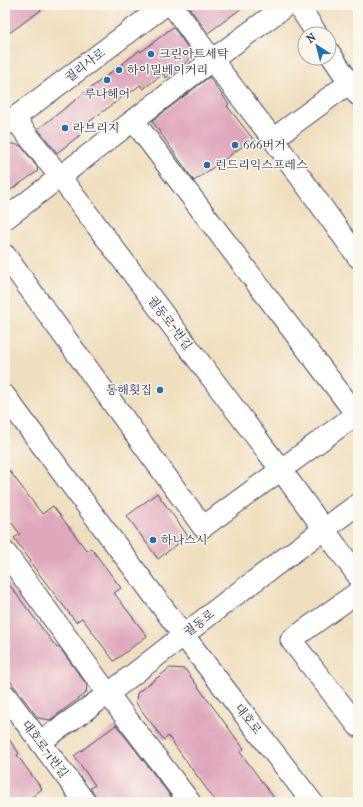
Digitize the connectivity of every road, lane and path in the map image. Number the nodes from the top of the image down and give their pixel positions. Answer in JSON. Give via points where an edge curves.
{"nodes":[{"id":1,"x":166,"y":5,"type":"edge"},
{"id":2,"x":172,"y":5,"type":"edge"},
{"id":3,"x":287,"y":5,"type":"edge"},
{"id":4,"x":298,"y":5,"type":"edge"},
{"id":5,"x":312,"y":26,"type":"edge"},
{"id":6,"x":212,"y":60,"type":"junction"},
{"id":7,"x":337,"y":62,"type":"edge"},
{"id":8,"x":355,"y":86,"type":"edge"},
{"id":9,"x":133,"y":120,"type":"junction"},
{"id":10,"x":9,"y":121,"type":"edge"},
{"id":11,"x":273,"y":139,"type":"junction"},
{"id":12,"x":60,"y":177,"type":"junction"},
{"id":13,"x":5,"y":219,"type":"edge"},
{"id":14,"x":5,"y":256,"type":"edge"},
{"id":15,"x":358,"y":257,"type":"edge"},
{"id":16,"x":5,"y":396,"type":"edge"},
{"id":17,"x":357,"y":413,"type":"edge"},
{"id":18,"x":281,"y":470,"type":"junction"},
{"id":19,"x":358,"y":504,"type":"edge"},
{"id":20,"x":325,"y":529,"type":"junction"},
{"id":21,"x":5,"y":552,"type":"edge"},
{"id":22,"x":358,"y":576,"type":"edge"},
{"id":23,"x":358,"y":592,"type":"edge"},
{"id":24,"x":184,"y":636,"type":"junction"},
{"id":25,"x":108,"y":694,"type":"junction"},
{"id":26,"x":5,"y":695,"type":"edge"},
{"id":27,"x":358,"y":725,"type":"edge"},
{"id":28,"x":40,"y":742,"type":"junction"},
{"id":29,"x":85,"y":802,"type":"edge"},
{"id":30,"x":190,"y":802,"type":"edge"},
{"id":31,"x":312,"y":802,"type":"edge"}],
"edges":[{"from":1,"to":10,"type":"street","name":"궐리사로"},
{"from":2,"to":6,"type":"street"},
{"from":3,"to":6,"type":"street"},
{"from":4,"to":5,"type":"street"},
{"from":6,"to":9,"type":"street"},
{"from":6,"to":11,"type":"street"},
{"from":7,"to":8,"type":"street"},
{"from":8,"to":11,"type":"street"},
{"from":9,"to":12,"type":"street"},
{"from":9,"to":17,"type":"street"},
{"from":10,"to":12,"type":"street","name":"궐동로7번길"},
{"from":11,"to":15,"type":"street"},
{"from":12,"to":13,"type":"street"},
{"from":12,"to":18,"type":"street","name":"궐동로7번길"},
{"from":14,"to":18,"type":"street","via":[[203,527]]},
{"from":16,"to":24,"type":"street","name":"대호로"},
{"from":17,"to":18,"type":"street"},
{"from":18,"to":20,"type":"street","name":"궐동로7번길"},
{"from":19,"to":20,"type":"street","name":"궐동로"},
{"from":20,"to":22,"type":"street","name":"궐동로7번길"},
{"from":20,"to":24,"type":"street","name":"궐동로"},
{"from":21,"to":25,"type":"street"},
{"from":23,"to":27,"type":"street","via":[[291,640]]},
{"from":24,"to":25,"type":"street","name":"궐동로"},
{"from":24,"to":31,"type":"street","name":"대호로"},
{"from":25,"to":28,"type":"street","name":"궐동로"},
{"from":25,"to":30,"type":"street"},
{"from":26,"to":28,"type":"street","name":"대호로71번길"},
{"from":28,"to":29,"type":"street","name":"대호로71번길"}]}
